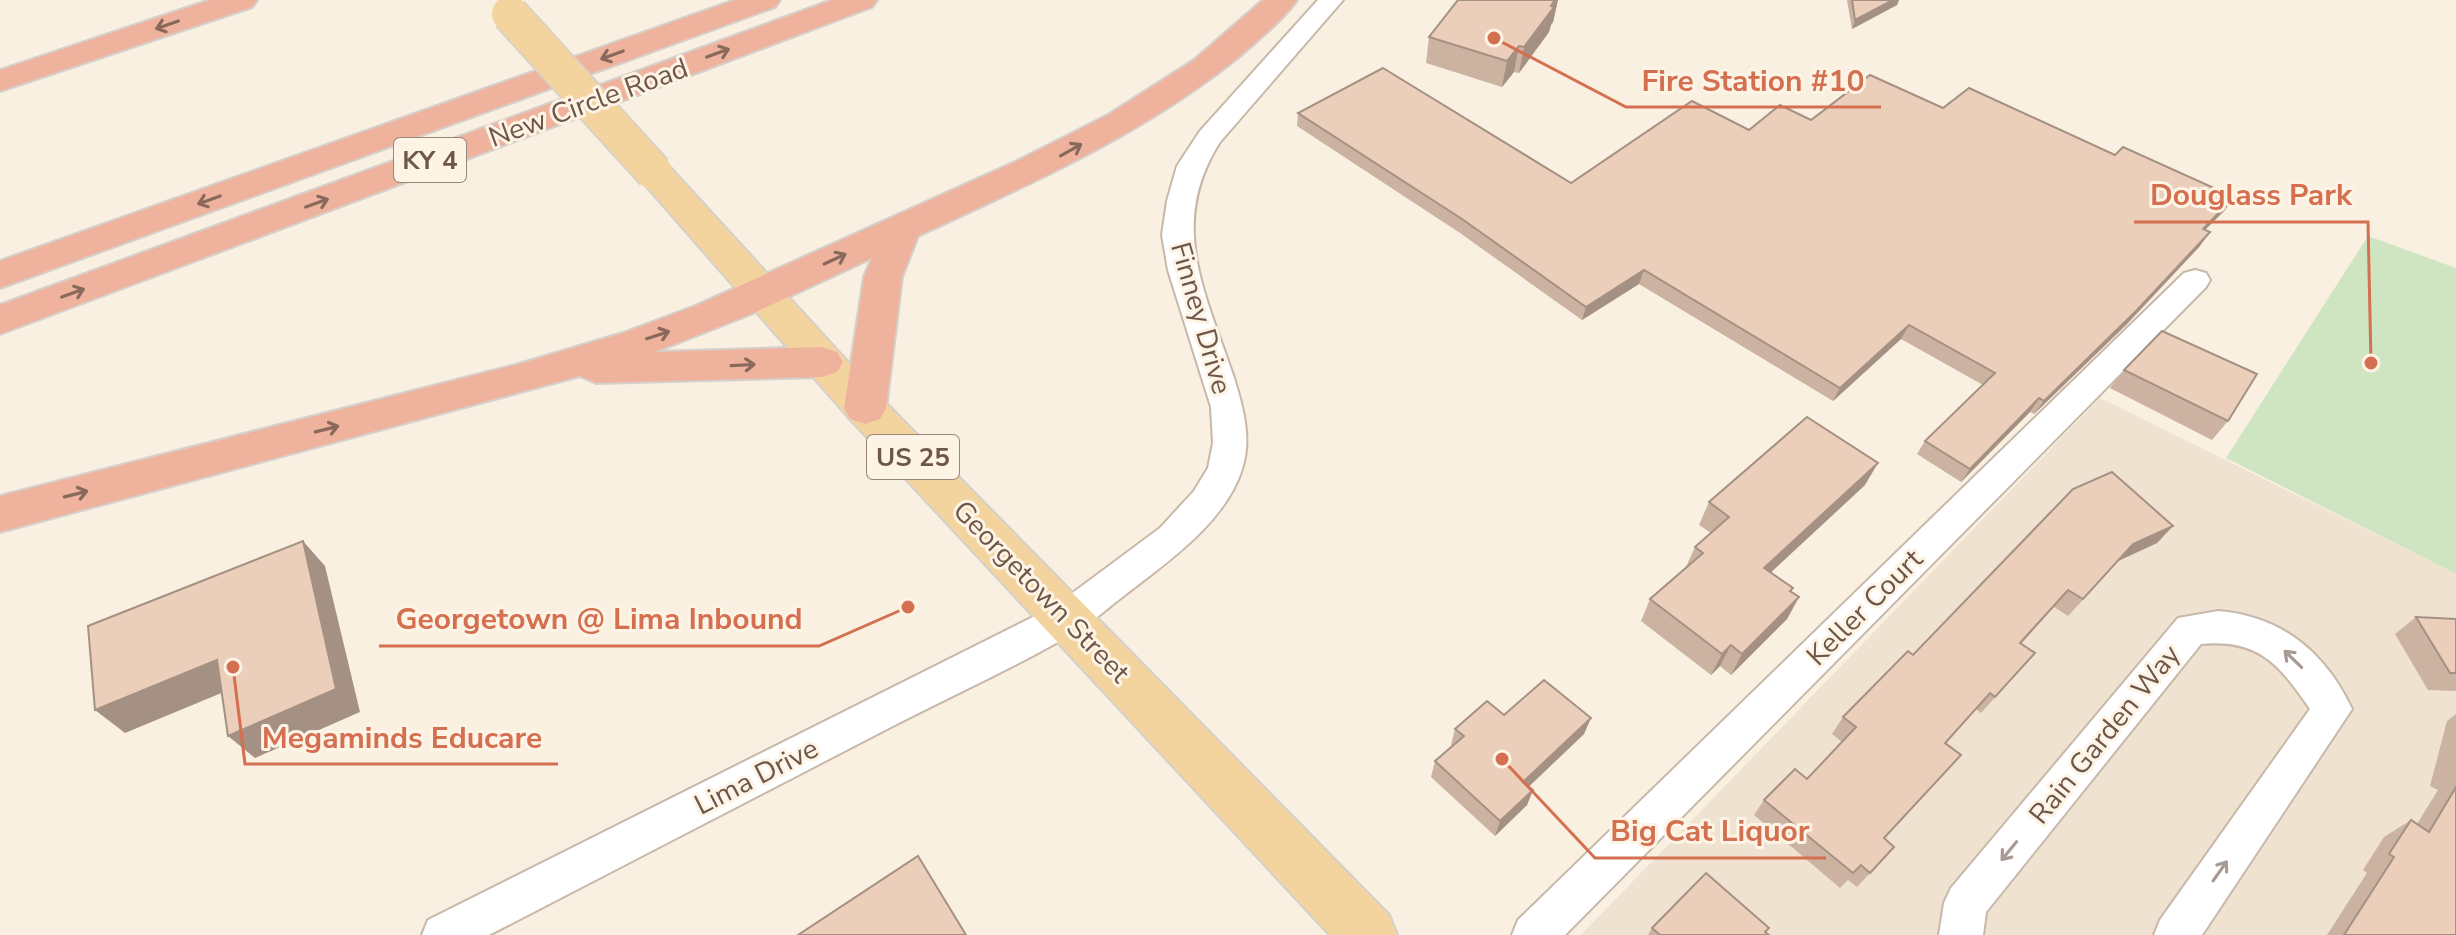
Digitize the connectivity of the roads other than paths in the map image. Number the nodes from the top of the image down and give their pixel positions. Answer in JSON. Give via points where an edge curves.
{"nodes":[{"id":1,"x":163,"y":0,"type":"edge"},
{"id":2,"x":241,"y":0,"type":"edge"},
{"id":3,"x":764,"y":0,"type":"edge"},
{"id":4,"x":861,"y":0,"type":"edge"},
{"id":5,"x":1281,"y":0,"type":"edge"},
{"id":6,"x":1331,"y":0,"type":"edge"},
{"id":7,"x":503,"y":7,"type":"edge"},
{"id":8,"x":0,"y":65,"type":"edge"},
{"id":9,"x":0,"y":81,"type":"edge"},
{"id":10,"x":903,"y":227,"type":"junction"},
{"id":11,"x":0,"y":275,"type":"edge"},
{"id":12,"x":2195,"y":280,"type":"dead end"},
{"id":13,"x":764,"y":292,"type":"junction"},
{"id":14,"x":0,"y":320,"type":"edge"},
{"id":15,"x":822,"y":362,"type":"junction"},
{"id":16,"x":553,"y":368,"type":"junction"},
{"id":17,"x":865,"y":408,"type":"junction"},
{"id":18,"x":0,"y":514,"type":"edge"},
{"id":19,"x":1068,"y":617,"type":"junction"},
{"id":20,"x":444,"y":935,"type":"edge"},
{"id":21,"x":1369,"y":935,"type":"edge"},
{"id":22,"x":1534,"y":935,"type":"edge"},
{"id":23,"x":1961,"y":935,"type":"edge"},
{"id":24,"x":2176,"y":935,"type":"edge"}],
"edges":[{"from":1,"to":8,"type":"highway"},
{"from":2,"to":9,"type":"highway","one_way":true},
{"from":3,"to":11,"type":"highway","name":"New Circle Road","number":"KY 4","one_way":true},
{"from":14,"to":4,"type":"highway","name":"New Circle Road","number":"KY 4","one_way":true},
{"from":10,"to":5,"type":"highway","one_way":true,"via":[[1052,160],[1136,114],[1239,41]]},
{"from":6,"to":19,"type":"street","name":"Finney Drive","via":[[1210,137],[1191,166],[1181,201],[1177,235],[1183,270],[1227,407],[1230,443],[1225,470],[1173,538]]},
{"from":7,"to":13,"type":"main road","name":"Georgetown Street","number":"US 25","bridge":true},
{"from":13,"to":10,"type":"highway","one_way":true},
{"from":10,"to":17,"type":"highway","via":[[883,277]]},
{"from":12,"to":22,"type":"street","name":"Keller Court"},
{"from":13,"to":15,"type":"main road","name":"Georgetown Street","number":"US 25"},
{"from":16,"to":13,"type":"highway","one_way":true,"via":[[676,329]]},
{"from":16,"to":15,"type":"highway","one_way":true},
{"from":15,"to":17,"type":"main road","name":"Georgetown Street","number":"US 25"},
{"from":18,"to":16,"type":"highway","one_way":true},
{"from":17,"to":19,"type":"main road","name":"Georgetown Street","number":"US 25"},
{"from":19,"to":20,"type":"street","name":"Lima Drive"},
{"from":19,"to":21,"type":"main road","name":"Georgetown Street","number":"US 25"},
{"from":24,"to":23,"type":"street","name":"Rain Garden Way","one_way":true,"via":[[2332,709],[2277,644],[2244,627],[2191,629],[1966,903]]}]}
